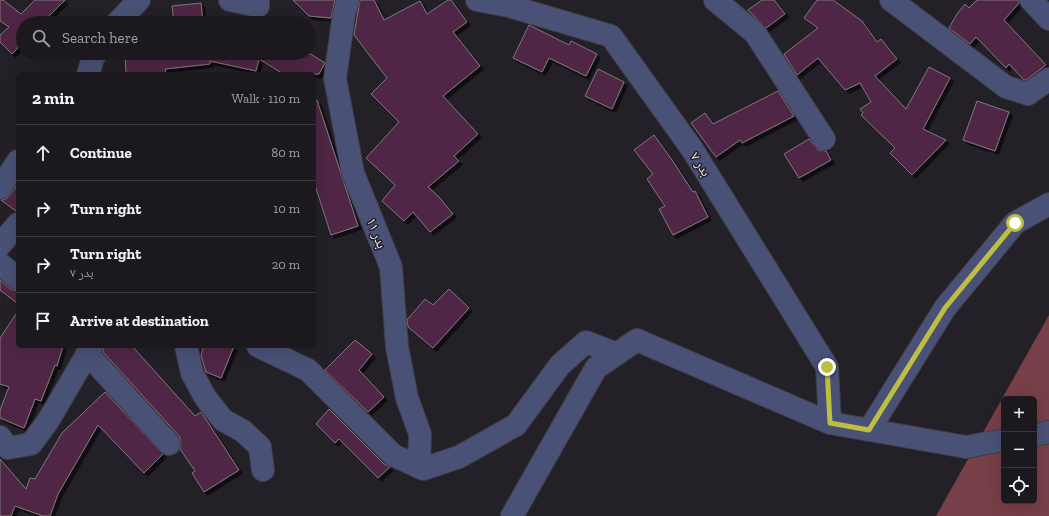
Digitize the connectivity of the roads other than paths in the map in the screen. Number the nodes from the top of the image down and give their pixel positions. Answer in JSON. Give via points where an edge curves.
{"nodes":[{"id":1,"x":139,"y":0,"type":"edge"},
{"id":2,"x":230,"y":0,"type":"edge"},
{"id":3,"x":258,"y":0,"type":"edge"},
{"id":4,"x":348,"y":0,"type":"edge"},
{"id":5,"x":478,"y":0,"type":"edge"},
{"id":6,"x":715,"y":0,"type":"edge"},
{"id":7,"x":891,"y":0,"type":"edge"},
{"id":8,"x":1031,"y":0,"type":"edge"},
{"id":9,"x":124,"y":16,"type":"edge"},
{"id":10,"x":1049,"y":19,"type":"edge"},
{"id":11,"x":92,"y":60,"type":"edge"},
{"id":12,"x":88,"y":72,"type":"edge"},
{"id":13,"x":1049,"y":79,"type":"edge"},
{"id":14,"x":824,"y":139,"type":"dead end"},
{"id":15,"x":16,"y":164,"type":"edge"},
{"id":16,"x":0,"y":188,"type":"edge"},
{"id":17,"x":1049,"y":204,"type":"edge"},
{"id":18,"x":16,"y":226,"type":"edge"},
{"id":19,"x":0,"y":245,"type":"edge"},
{"id":20,"x":0,"y":264,"type":"edge"},
{"id":21,"x":16,"y":277,"type":"edge"},
{"id":22,"x":186,"y":348,"type":"edge"},
{"id":23,"x":262,"y":348,"type":"edge"},
{"id":24,"x":89,"y":350,"type":"edge"},
{"id":25,"x":617,"y":354,"type":"junction"},
{"id":26,"x":830,"y":423,"type":"junction"},
{"id":27,"x":869,"y":430,"type":"junction"},
{"id":28,"x":1049,"y":432,"type":"edge"},
{"id":29,"x":1037,"y":434,"type":"edge"},
{"id":30,"x":0,"y":437,"type":"edge"},
{"id":31,"x":1001,"y":441,"type":"edge"},
{"id":32,"x":169,"y":444,"type":"dead end"},
{"id":33,"x":419,"y":467,"type":"junction"},
{"id":34,"x":263,"y":470,"type":"dead end"},
{"id":35,"x":512,"y":516,"type":"edge"}],
"edges":[{"from":1,"to":9,"type":"street"},
{"from":2,"to":3,"type":"street","via":[[258,6]]},
{"from":4,"to":33,"type":"street","name":"بدر ۱۱","via":[[335,78],[353,173],[391,267],[397,347],[408,398],[420,434]]},
{"from":5,"to":26,"type":"street","name":"بدر ۷","via":[[509,6],[611,36],[692,149],[827,367]]},
{"from":6,"to":14,"type":"street","via":[[756,33]]},
{"from":7,"to":13,"type":"street","via":[[1006,87],[1028,94]]},
{"from":8,"to":10,"type":"street"},
{"from":11,"to":12,"type":"street"},
{"from":15,"to":16,"type":"street"},
{"from":17,"to":27,"type":"street","via":[[1015,223],[945,308]]},
{"from":18,"to":19,"type":"street"},
{"from":20,"to":21,"type":"street"},
{"from":22,"to":34,"type":"street","via":[[192,373],[205,397],[223,420],[243,430],[260,447]]},
{"from":23,"to":33,"type":"street","via":[[308,370],[393,455]]},
{"from":24,"to":30,"type":"street","via":[[48,422],[31,444],[8,448]]},
{"from":24,"to":32,"type":"street"},
{"from":25,"to":26,"type":"street","via":[[637,340]]},
{"from":25,"to":33,"type":"street","via":[[586,342],[560,365],[516,425],[459,456],[423,468]]},
{"from":25,"to":35,"type":"street","via":[[596,368]]},
{"from":26,"to":27,"type":"street"},
{"from":27,"to":31,"type":"street","via":[[966,447]]},
{"from":28,"to":29,"type":"street"}]}
